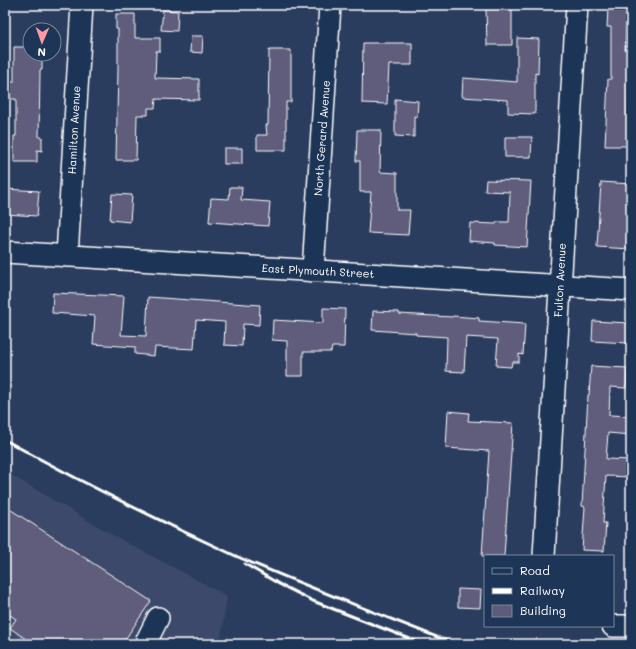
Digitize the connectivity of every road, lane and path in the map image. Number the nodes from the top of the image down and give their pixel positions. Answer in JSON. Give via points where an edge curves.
{"nodes":[{"id":1,"x":82,"y":5,"type":"edge"},
{"id":2,"x":330,"y":5,"type":"edge"},
{"id":3,"x":577,"y":5,"type":"edge"},
{"id":4,"x":5,"y":252,"type":"edge"},
{"id":5,"x":67,"y":256,"type":"junction"},
{"id":6,"x":313,"y":271,"type":"junction"},
{"id":7,"x":559,"y":286,"type":"junction"},
{"id":8,"x":631,"y":290,"type":"edge"},
{"id":9,"x":544,"y":555,"type":"edge"},
{"id":10,"x":158,"y":618,"type":"dead end"},
{"id":11,"x":614,"y":626,"type":"edge"},
{"id":12,"x":631,"y":626,"type":"edge"},
{"id":13,"x":145,"y":644,"type":"edge"}],
"edges":[{"from":1,"to":5,"type":"street","name":"Hamilton Avenue"},
{"from":2,"to":6,"type":"street","name":"North Gerard Avenue"},
{"from":3,"to":7,"type":"street","name":"Fulton Avenue"},
{"from":4,"to":5,"type":"street","name":"East Plymouth Street"},
{"from":5,"to":6,"type":"street","name":"East Plymouth Street"},
{"from":6,"to":7,"type":"street","name":"East Plymouth Street"},
{"from":7,"to":8,"type":"street","name":"East Plymouth Street"},
{"from":7,"to":9,"type":"street","name":"Fulton Avenue"},
{"from":10,"to":13,"type":"street"},
{"from":11,"to":12,"type":"street"}]}
